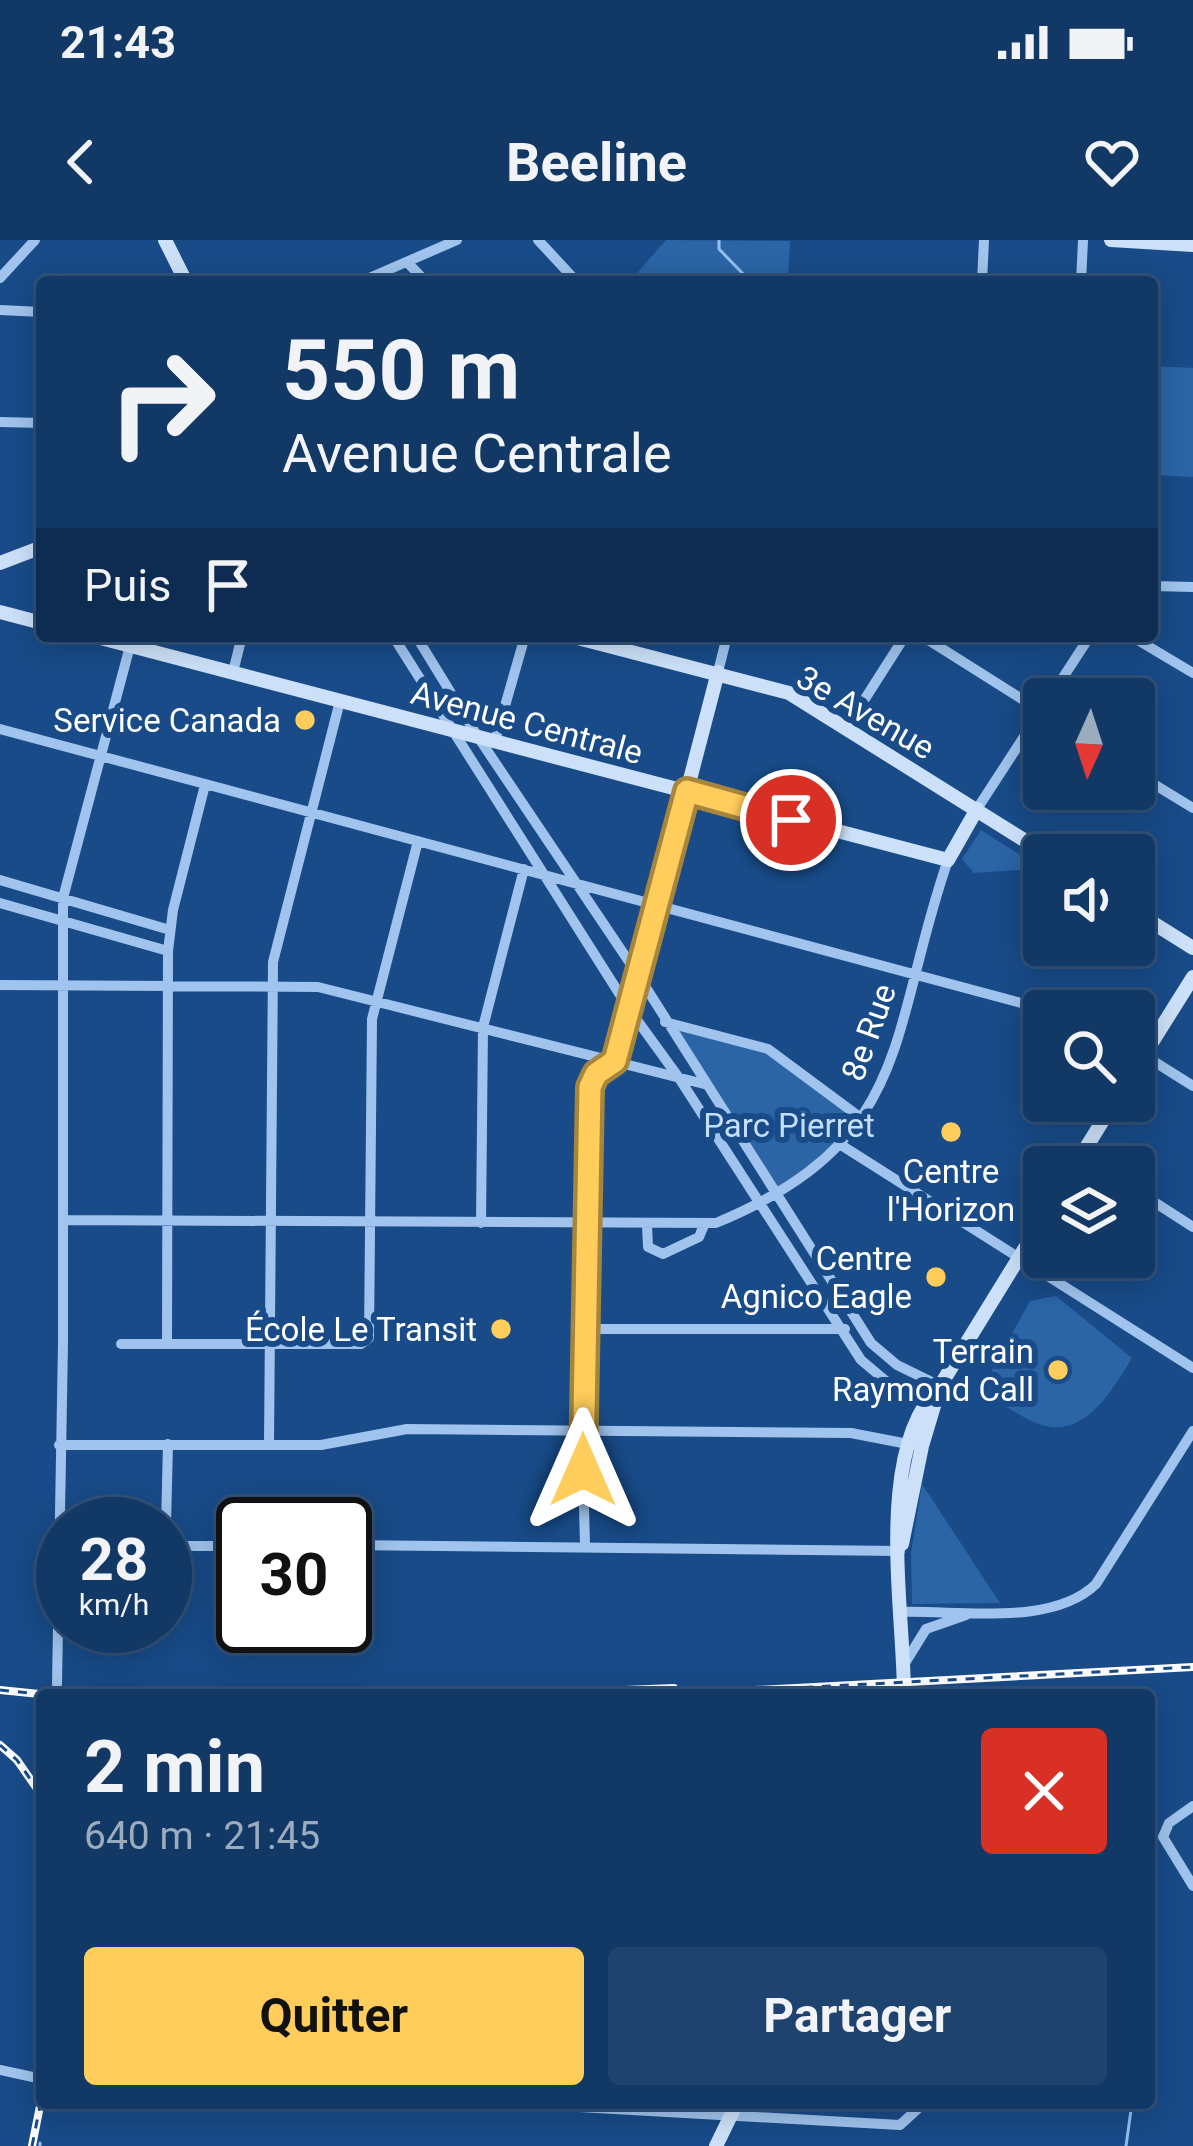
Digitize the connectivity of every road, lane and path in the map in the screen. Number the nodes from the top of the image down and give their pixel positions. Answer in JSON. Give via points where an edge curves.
{"nodes":[{"id":1,"x":457,"y":240,"type":"edge"},
{"id":2,"x":538,"y":240,"type":"edge"},
{"id":3,"x":984,"y":240,"type":"edge"},
{"id":4,"x":1082,"y":240,"type":"edge"},
{"id":5,"x":1111,"y":240,"type":"edge"},
{"id":6,"x":1120,"y":240,"type":"edge"},
{"id":7,"x":30,"y":241,"type":"edge"},
{"id":8,"x":170,"y":242,"type":"edge"},
{"id":9,"x":1193,"y":245,"type":"edge"},
{"id":10,"x":407,"y":262,"type":"junction"},
{"id":11,"x":184,"y":276,"type":"edge"},
{"id":12,"x":374,"y":276,"type":"edge"},
{"id":13,"x":420,"y":276,"type":"edge"},
{"id":14,"x":571,"y":276,"type":"edge"},
{"id":15,"x":982,"y":276,"type":"edge"},
{"id":16,"x":1081,"y":276,"type":"edge"},
{"id":17,"x":0,"y":278,"type":"edge"},
{"id":18,"x":0,"y":310,"type":"edge"},
{"id":19,"x":36,"y":312,"type":"edge"},
{"id":20,"x":0,"y":422,"type":"edge"},
{"id":21,"x":36,"y":423,"type":"edge"},
{"id":22,"x":36,"y":549,"type":"edge"},
{"id":23,"x":0,"y":563,"type":"edge"},
{"id":24,"x":1158,"y":586,"type":"edge"},
{"id":25,"x":1193,"y":587,"type":"edge"},
{"id":26,"x":0,"y":612,"type":"edge"},
{"id":27,"x":36,"y":621,"type":"edge"},
{"id":28,"x":115,"y":642,"type":"edge"},
{"id":29,"x":240,"y":642,"type":"edge"},
{"id":30,"x":397,"y":642,"type":"edge"},
{"id":31,"x":420,"y":642,"type":"edge"},
{"id":32,"x":523,"y":642,"type":"edge"},
{"id":33,"x":595,"y":642,"type":"edge"},
{"id":34,"x":726,"y":642,"type":"edge"},
{"id":35,"x":901,"y":642,"type":"edge"},
{"id":36,"x":932,"y":642,"type":"edge"},
{"id":37,"x":1086,"y":642,"type":"edge"},
{"id":38,"x":1142,"y":642,"type":"edge"},
{"id":39,"x":130,"y":646,"type":"junction"},
{"id":40,"x":232,"y":672,"type":"junction"},
{"id":41,"x":718,"y":672,"type":"junction"},
{"id":42,"x":1193,"y":673,"type":"edge"},
{"id":43,"x":1063,"y":678,"type":"edge"},
{"id":44,"x":1023,"y":695,"type":"edge"},
{"id":45,"x":340,"y":700,"type":"junction"},
{"id":46,"x":847,"y":727,"type":"junction"},
{"id":47,"x":0,"y":729,"type":"edge"},
{"id":48,"x":452,"y":730,"type":"junction"},
{"id":49,"x":478,"y":737,"type":"junction"},
{"id":50,"x":1023,"y":739,"type":"edge"},
{"id":51,"x":496,"y":741,"type":"junction"},
{"id":52,"x":99,"y":755,"type":"junction"},
{"id":53,"x":205,"y":785,"type":"junction"},
{"id":54,"x":1155,"y":785,"type":"edge"},
{"id":55,"x":687,"y":791,"type":"junction"},
{"id":56,"x":1193,"y":808,"type":"edge"},
{"id":57,"x":977,"y":809,"type":"junction"},
{"id":58,"x":311,"y":813,"type":"junction"},
{"id":59,"x":1023,"y":839,"type":"edge"},
{"id":60,"x":418,"y":841,"type":"junction"},
{"id":61,"x":948,"y":860,"type":"junction"},
{"id":62,"x":524,"y":869,"type":"junction"},
{"id":63,"x":546,"y":874,"type":"junction"},
{"id":64,"x":0,"y":880,"type":"edge"},
{"id":65,"x":574,"y":882,"type":"junction"},
{"id":66,"x":63,"y":898,"type":"junction"},
{"id":67,"x":0,"y":903,"type":"edge"},
{"id":68,"x":656,"y":904,"type":"junction"},
{"id":69,"x":64,"y":922,"type":"junction"},
{"id":70,"x":1155,"y":924,"type":"edge"},
{"id":71,"x":170,"y":930,"type":"junction"},
{"id":72,"x":1193,"y":948,"type":"edge"},
{"id":73,"x":168,"y":951,"type":"junction"},
{"id":74,"x":638,"y":975,"type":"junction"},
{"id":75,"x":917,"y":975,"type":"junction"},
{"id":76,"x":1193,"y":977,"type":"edge"},
{"id":77,"x":0,"y":985,"type":"edge"},
{"id":78,"x":64,"y":986,"type":"junction"},
{"id":79,"x":170,"y":987,"type":"junction"},
{"id":80,"x":272,"y":987,"type":"junction"},
{"id":81,"x":377,"y":1002,"type":"junction"},
{"id":82,"x":1023,"y":1003,"type":"edge"},
{"id":83,"x":629,"y":1010,"type":"junction"},
{"id":84,"x":664,"y":1022,"type":"junction"},
{"id":85,"x":483,"y":1027,"type":"junction"},
{"id":86,"x":1155,"y":1030,"type":"edge"},
{"id":87,"x":615,"y":1061,"type":"junction"},
{"id":88,"x":1155,"y":1062,"type":"edge"},
{"id":89,"x":679,"y":1078,"type":"junction"},
{"id":90,"x":704,"y":1084,"type":"junction"},
{"id":91,"x":1193,"y":1086,"type":"edge"},
{"id":92,"x":861,"y":1118,"type":"junction"},
{"id":93,"x":841,"y":1145,"type":"junction"},
{"id":94,"x":778,"y":1195,"type":"junction"},
{"id":95,"x":1155,"y":1203,"type":"edge"},
{"id":96,"x":759,"y":1204,"type":"junction"},
{"id":97,"x":64,"y":1220,"type":"junction"},
{"id":98,"x":170,"y":1222,"type":"junction"},
{"id":99,"x":272,"y":1222,"type":"junction"},
{"id":100,"x":371,"y":1222,"type":"junction"},
{"id":101,"x":481,"y":1223,"type":"junction"},
{"id":102,"x":587,"y":1224,"type":"junction"},
{"id":103,"x":647,"y":1225,"type":"junction"},
{"id":104,"x":704,"y":1225,"type":"junction"},
{"id":105,"x":1193,"y":1227,"type":"edge"},
{"id":106,"x":1023,"y":1248,"type":"edge"},
{"id":107,"x":1017,"y":1257,"type":"junction"},
{"id":108,"x":858,"y":1323,"type":"junction"},
{"id":109,"x":585,"y":1329,"type":"junction"},
{"id":110,"x":842,"y":1331,"type":"junction"},
{"id":111,"x":167,"y":1343,"type":"junction"},
{"id":112,"x":121,"y":1344,"type":"dead end"},
{"id":113,"x":270,"y":1344,"type":"junction"},
{"id":114,"x":1193,"y":1368,"type":"edge"},
{"id":115,"x":940,"y":1386,"type":"junction"},
{"id":116,"x":924,"y":1402,"type":"junction"},
{"id":117,"x":1193,"y":1431,"type":"edge"},
{"id":118,"x":582,"y":1432,"type":"junction"},
{"id":119,"x":168,"y":1444,"type":"junction"},
{"id":120,"x":59,"y":1445,"type":"junction"},
{"id":121,"x":269,"y":1445,"type":"junction"},
{"id":122,"x":915,"y":1445,"type":"junction"},
{"id":123,"x":372,"y":1545,"type":"edge"},
{"id":124,"x":585,"y":1545,"type":"junction"},
{"id":125,"x":216,"y":1546,"type":"edge"},
{"id":126,"x":900,"y":1551,"type":"junction"},
{"id":127,"x":900,"y":1612,"type":"junction"},
{"id":128,"x":981,"y":1612,"type":"junction"},
{"id":129,"x":903,"y":1666,"type":"junction"},
{"id":130,"x":57,"y":1684,"type":"dead end"},
{"id":131,"x":904,"y":1689,"type":"edge"},
{"id":132,"x":1193,"y":1806,"type":"edge"},
{"id":133,"x":1155,"y":1841,"type":"edge"},
{"id":134,"x":1166,"y":1844,"type":"junction"},
{"id":135,"x":1193,"y":1886,"type":"edge"},
{"id":136,"x":0,"y":2070,"type":"edge"},
{"id":137,"x":36,"y":2078,"type":"edge"},
{"id":138,"x":734,"y":2109,"type":"edge"},
{"id":139,"x":918,"y":2109,"type":"edge"},
{"id":140,"x":716,"y":2146,"type":"edge"}],
"edges":[{"from":1,"to":10,"type":"street"},
{"from":2,"to":14,"type":"street"},
{"from":3,"to":15,"type":"street"},
{"from":4,"to":16,"type":"street"},
{"from":5,"to":6,"type":"main road"},
{"from":6,"to":9,"type":"main road"},
{"from":7,"to":17,"type":"street"},
{"from":8,"to":11,"type":"main road"},
{"from":10,"to":12,"type":"street"},
{"from":10,"to":13,"type":"street"},
{"from":18,"to":19,"type":"street"},
{"from":20,"to":21,"type":"street"},
{"from":22,"to":23,"type":"main road"},
{"from":24,"to":25,"type":"street"},
{"from":26,"to":27,"type":"main road"},
{"from":28,"to":39,"type":"main road","name":"Avenue Centrale"},
{"from":29,"to":40,"type":"street"},
{"from":30,"to":48,"type":"street"},
{"from":31,"to":49,"type":"street"},
{"from":32,"to":51,"type":"street"},
{"from":33,"to":41,"type":"main road","name":"3e Avenue"},
{"from":34,"to":41,"type":"street"},
{"from":35,"to":46,"type":"street"},
{"from":36,"to":44,"type":"street"},
{"from":37,"to":43,"type":"street","name":"8e Rue"},
{"from":38,"to":42,"type":"street"},
{"from":39,"to":40,"type":"main road","name":"Avenue Centrale"},
{"from":39,"to":52,"type":"street"},
{"from":40,"to":45,"type":"main road","name":"Avenue Centrale"},
{"from":41,"to":46,"type":"main road","name":"3e Avenue","via":[[789,693]]},
{"from":41,"to":55,"type":"main road"},
{"from":45,"to":48,"type":"main road","name":"Avenue Centrale"},
{"from":45,"to":58,"type":"street"},
{"from":46,"to":57,"type":"main road","name":"3e Avenue"},
{"from":47,"to":52,"type":"street"},
{"from":48,"to":49,"type":"main road","name":"Avenue Centrale"},
{"from":48,"to":63,"type":"street"},
{"from":49,"to":51,"type":"main road","name":"Avenue Centrale"},
{"from":49,"to":65,"type":"street"},
{"from":50,"to":57,"type":"street","name":"8e Rue"},
{"from":51,"to":55,"type":"main road","name":"Avenue Centrale"},
{"from":52,"to":53,"type":"street"},
{"from":52,"to":66,"type":"street"},
{"from":53,"to":58,"type":"street"},
{"from":53,"to":71,"type":"street"},
{"from":54,"to":56,"type":"street"},
{"from":55,"to":61,"type":"main road","name":"Avenue Centrale"},
{"from":55,"to":68,"type":"street"},
{"from":57,"to":59,"type":"main road","name":"3e Avenue"},
{"from":57,"to":61,"type":"main road","name":"8e Rue"},
{"from":58,"to":60,"type":"street"},
{"from":58,"to":80,"type":"street"},
{"from":60,"to":62,"type":"street"},
{"from":60,"to":81,"type":"street"},
{"from":61,"to":75,"type":"street","name":"8e Rue"},
{"from":62,"to":63,"type":"street"},
{"from":62,"to":85,"type":"street"},
{"from":63,"to":65,"type":"street"},
{"from":63,"to":83,"type":"street"},
{"from":64,"to":66,"type":"street"},
{"from":65,"to":68,"type":"street"},
{"from":65,"to":74,"type":"street"},
{"from":66,"to":69,"type":"street"},
{"from":66,"to":71,"type":"street"},
{"from":67,"to":69,"type":"street"},
{"from":68,"to":74,"type":"street"},
{"from":68,"to":75,"type":"street"},
{"from":69,"to":73,"type":"street"},
{"from":69,"to":78,"type":"street"},
{"from":70,"to":72,"type":"main road"},
{"from":71,"to":73,"type":"street"},
{"from":73,"to":79,"type":"street"},
{"from":74,"to":83,"type":"street"},
{"from":74,"to":84,"type":"street"},
{"from":75,"to":82,"type":"street"},
{"from":75,"to":92,"type":"street","name":"8e Rue","via":[[895,1055]]},
{"from":76,"to":86,"type":"main road"},
{"from":77,"to":78,"type":"street"},
{"from":78,"to":79,"type":"street"},
{"from":78,"to":97,"type":"street"},
{"from":79,"to":80,"type":"street"},
{"from":79,"to":98,"type":"street"},
{"from":80,"to":81,"type":"street","via":[[327,988]]},
{"from":80,"to":99,"type":"street"},
{"from":81,"to":85,"type":"street"},
{"from":81,"to":100,"type":"street"},
{"from":83,"to":87,"type":"street"},
{"from":83,"to":89,"type":"street"},
{"from":84,"to":90,"type":"street"},
{"from":84,"to":92,"type":"street","via":[[769,1049]]},
{"from":85,"to":87,"type":"street"},
{"from":85,"to":101,"type":"street"},
{"from":87,"to":89,"type":"street"},
{"from":87,"to":102,"type":"street","via":[[590,1087]]},
{"from":88,"to":91,"type":"street"},
{"from":89,"to":90,"type":"street"},
{"from":89,"to":96,"type":"street"},
{"from":90,"to":94,"type":"street"},
{"from":92,"to":93,"type":"street","name":"8e Rue"},
{"from":93,"to":94,"type":"street","name":"8e Rue"},
{"from":93,"to":107,"type":"street"},
{"from":94,"to":96,"type":"street","name":"8e Rue"},
{"from":94,"to":108,"type":"street"},
{"from":95,"to":105,"type":"street"},
{"from":96,"to":104,"type":"street","name":"8e Rue"},
{"from":96,"to":110,"type":"street"},
{"from":97,"to":98,"type":"street"},
{"from":97,"to":120,"type":"street"},
{"from":98,"to":99,"type":"street"},
{"from":98,"to":111,"type":"street"},
{"from":99,"to":100,"type":"street"},
{"from":99,"to":113,"type":"street"},
{"from":100,"to":101,"type":"street"},
{"from":100,"to":113,"type":"street","via":[[369,1338]]},
{"from":101,"to":102,"type":"street"},
{"from":102,"to":103,"type":"street"},
{"from":102,"to":109,"type":"street"},
{"from":103,"to":104,"type":"street"},
{"from":103,"to":104,"type":"street","name":"8e Rue","via":[[648,1247],[663,1254],[699,1237]]},
{"from":106,"to":107,"type":"main road"},
{"from":107,"to":114,"type":"street"},
{"from":107,"to":115,"type":"main road"},
{"from":108,"to":110,"type":"street"},
{"from":108,"to":115,"type":"street","via":[[882,1354]]},
{"from":109,"to":110,"type":"street"},
{"from":109,"to":118,"type":"street"},
{"from":110,"to":116,"type":"street","via":[[874,1374]]},
{"from":111,"to":112,"type":"street"},
{"from":111,"to":113,"type":"street"},
{"from":113,"to":121,"type":"street"},
{"from":115,"to":116,"type":"main road"},
{"from":115,"to":122,"type":"main road"},
{"from":116,"to":122,"type":"main road"},
{"from":117,"to":128,"type":"street","via":[[1079,1600],[1049,1611]]},
{"from":118,"to":121,"type":"street","via":[[407,1430]]},
{"from":118,"to":122,"type":"street","via":[[850,1433]]},
{"from":118,"to":124,"type":"street"},
{"from":119,"to":120,"type":"street"},
{"from":119,"to":121,"type":"street"},
{"from":119,"to":125,"type":"street","via":[[170,1539]]},
{"from":120,"to":130,"type":"street"},
{"from":122,"to":126,"type":"main road","via":[[897,1499]]},
{"from":123,"to":124,"type":"street"},
{"from":124,"to":126,"type":"street"},
{"from":126,"to":127,"type":"main road"},
{"from":127,"to":128,"type":"street"},
{"from":127,"to":129,"type":"main road"},
{"from":128,"to":129,"type":"street","via":[[926,1629]]},
{"from":129,"to":131,"type":"main road"},
{"from":132,"to":134,"type":"street","via":[[1169,1822]]},
{"from":133,"to":134,"type":"street"},
{"from":134,"to":135,"type":"street"},
{"from":136,"to":137,"type":"street"},
{"from":138,"to":139,"type":"street","via":[[900,2126]]},
{"from":138,"to":140,"type":"main road"}]}
